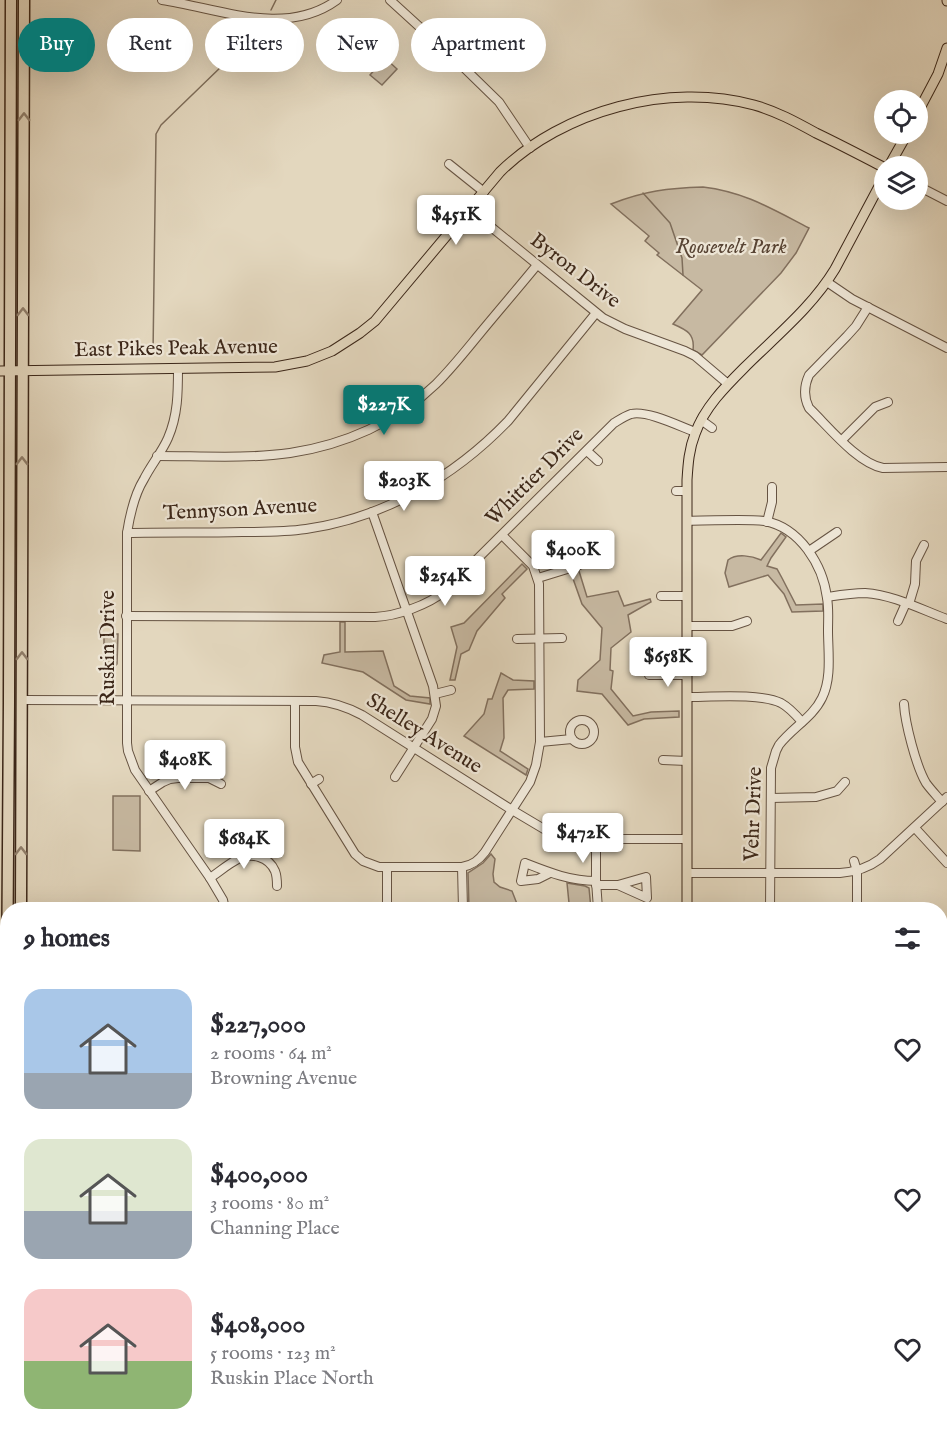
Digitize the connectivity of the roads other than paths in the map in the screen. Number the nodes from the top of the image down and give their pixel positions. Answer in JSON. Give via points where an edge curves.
{"nodes":[{"id":1,"x":11,"y":0,"type":"edge"},
{"id":2,"x":24,"y":0,"type":"edge"},
{"id":3,"x":162,"y":0,"type":"edge"},
{"id":4,"x":337,"y":0,"type":"edge"},
{"id":5,"x":390,"y":0,"type":"edge"},
{"id":6,"x":947,"y":48,"type":"edge"},
{"id":7,"x":928,"y":94,"type":"edge"},
{"id":8,"x":530,"y":148,"type":"junction"},
{"id":9,"x":874,"y":162,"type":"edge"},
{"id":10,"x":449,"y":164,"type":"dead end"},
{"id":11,"x":928,"y":191,"type":"edge"},
{"id":12,"x":484,"y":192,"type":"junction"},
{"id":13,"x":874,"y":195,"type":"edge"},
{"id":14,"x":947,"y":201,"type":"edge"},
{"id":15,"x":469,"y":209,"type":"junction"},
{"id":16,"x":537,"y":265,"type":"junction"},
{"id":17,"x":827,"y":282,"type":"junction"},
{"id":18,"x":868,"y":307,"type":"junction"},
{"id":19,"x":596,"y":313,"type":"junction"},
{"id":20,"x":947,"y":348,"type":"edge"},
{"id":21,"x":178,"y":368,"type":"junction"},
{"id":22,"x":23,"y":370,"type":"junction"},
{"id":23,"x":5,"y":371,"type":"edge"},
{"id":24,"x":728,"y":384,"type":"junction"},
{"id":25,"x":888,"y":402,"type":"dead end"},
{"id":26,"x":701,"y":420,"type":"junction"},
{"id":27,"x":712,"y":428,"type":"dead end"},
{"id":28,"x":695,"y":432,"type":"junction"},
{"id":29,"x":842,"y":440,"type":"junction"},
{"id":30,"x":587,"y":451,"type":"junction"},
{"id":31,"x":157,"y":456,"type":"junction"},
{"id":32,"x":598,"y":461,"type":"dead end"},
{"id":33,"x":947,"y":467,"type":"edge"},
{"id":34,"x":772,"y":487,"type":"dead end"},
{"id":35,"x":687,"y":490,"type":"junction"},
{"id":36,"x":676,"y":491,"type":"dead end"},
{"id":37,"x":372,"y":512,"type":"junction"},
{"id":38,"x":687,"y":521,"type":"junction"},
{"id":39,"x":767,"y":522,"type":"junction"},
{"id":40,"x":837,"y":532,"type":"dead end"},
{"id":41,"x":127,"y":533,"type":"junction"},
{"id":42,"x":502,"y":535,"type":"junction"},
{"id":43,"x":924,"y":545,"type":"dead end"},
{"id":44,"x":809,"y":551,"type":"junction"},
{"id":45,"x":597,"y":557,"type":"dead end"},
{"id":46,"x":538,"y":578,"type":"junction"},
{"id":47,"x":661,"y":596,"type":"dead end"},
{"id":48,"x":687,"y":596,"type":"junction"},
{"id":49,"x":827,"y":597,"type":"junction"},
{"id":50,"x":907,"y":604,"type":"junction"},
{"id":51,"x":406,"y":610,"type":"junction"},
{"id":52,"x":126,"y":616,"type":"junction"},
{"id":53,"x":947,"y":620,"type":"edge"},
{"id":54,"x":747,"y":621,"type":"dead end"},
{"id":55,"x":898,"y":621,"type":"dead end"},
{"id":56,"x":687,"y":626,"type":"junction"},
{"id":57,"x":562,"y":638,"type":"dead end"},
{"id":58,"x":517,"y":639,"type":"dead end"},
{"id":59,"x":540,"y":639,"type":"junction"},
{"id":60,"x":649,"y":675,"type":"dead end"},
{"id":61,"x":687,"y":675,"type":"junction"},
{"id":62,"x":450,"y":690,"type":"dead end"},
{"id":63,"x":435,"y":694,"type":"junction"},
{"id":64,"x":687,"y":697,"type":"junction"},
{"id":65,"x":22,"y":700,"type":"junction"},
{"id":66,"x":126,"y":700,"type":"junction"},
{"id":67,"x":295,"y":702,"type":"junction"},
{"id":68,"x":904,"y":704,"type":"dead end"},
{"id":69,"x":802,"y":722,"type":"junction"},
{"id":70,"x":572,"y":739,"type":"dead end"},
{"id":71,"x":540,"y":742,"type":"junction"},
{"id":72,"x":414,"y":748,"type":"junction"},
{"id":73,"x":663,"y":760,"type":"dead end"},
{"id":74,"x":687,"y":761,"type":"junction"},
{"id":75,"x":395,"y":777,"type":"dead end"},
{"id":76,"x":319,"y":779,"type":"dead end"},
{"id":77,"x":845,"y":782,"type":"dead end"},
{"id":78,"x":221,"y":784,"type":"dead end"},
{"id":79,"x":311,"y":784,"type":"junction"},
{"id":80,"x":149,"y":791,"type":"junction"},
{"id":81,"x":771,"y":798,"type":"junction"},
{"id":82,"x":944,"y":799,"type":"edge"},
{"id":83,"x":512,"y":810,"type":"junction"},
{"id":84,"x":596,"y":818,"type":"dead end"},
{"id":85,"x":915,"y":828,"type":"junction"},
{"id":86,"x":595,"y":839,"type":"junction"},
{"id":87,"x":687,"y":839,"type":"junction"},
{"id":88,"x":425,"y":858,"type":"dead end"},
{"id":89,"x":854,"y":861,"type":"dead end"},
{"id":90,"x":947,"y":863,"type":"edge"},
{"id":91,"x":425,"y":867,"type":"junction"},
{"id":92,"x":462,"y":867,"type":"junction"},
{"id":93,"x":387,"y":868,"type":"junction"},
{"id":94,"x":857,"y":871,"type":"junction"},
{"id":95,"x":550,"y":873,"type":"dead end"},
{"id":96,"x":687,"y":873,"type":"junction"},
{"id":97,"x":770,"y":873,"type":"junction"},
{"id":98,"x":210,"y":878,"type":"junction"},
{"id":99,"x":596,"y":883,"type":"junction"},
{"id":100,"x":618,"y":885,"type":"dead end"},
{"id":101,"x":277,"y":886,"type":"dead end"},
{"id":102,"x":5,"y":902,"type":"edge"},
{"id":103,"x":21,"y":902,"type":"edge"},
{"id":104,"x":223,"y":902,"type":"edge"},
{"id":105,"x":387,"y":902,"type":"edge"},
{"id":106,"x":463,"y":902,"type":"edge"},
{"id":107,"x":597,"y":902,"type":"edge"},
{"id":108,"x":687,"y":902,"type":"edge"},
{"id":109,"x":770,"y":902,"type":"edge"},
{"id":110,"x":857,"y":902,"type":"edge"}],
"edges":[{"from":1,"to":23,"type":"highway"},
{"from":22,"to":2,"type":"highway","one_way":true},
{"from":3,"to":4,"type":"street","via":[[274,19],[304,16]]},
{"from":5,"to":8,"type":"street","via":[[499,102]]},
{"from":6,"to":7,"type":"main road"},
{"from":8,"to":9,"type":"main road","name":"East Pikes Peak Avenue","via":[[575,122],[616,108],[658,99],[701,97],[777,113]]},
{"from":8,"to":12,"type":"main road","name":"East Pikes Peak Avenue","via":[[510,162]]},
{"from":10,"to":12,"type":"street"},
{"from":11,"to":14,"type":"street"},
{"from":12,"to":15,"type":"main road","name":"East Pikes Peak Avenue"},
{"from":13,"to":17,"type":"main road"},
{"from":15,"to":16,"type":"street","name":"Byron Drive"},
{"from":15,"to":21,"type":"main road","name":"East Pikes Peak Avenue","via":[[375,321],[332,351],[275,367]]},
{"from":16,"to":19,"type":"street","name":"Byron Drive"},
{"from":16,"to":31,"type":"street","via":[[435,385],[376,426],[345,440],[289,453]]},
{"from":17,"to":18,"type":"street"},
{"from":17,"to":24,"type":"main road"},
{"from":18,"to":20,"type":"street"},
{"from":18,"to":29,"type":"street","via":[[848,336],[809,375],[802,392],[809,408]]},
{"from":19,"to":24,"type":"street","name":"Byron Drive","via":[[625,329],[689,353]]},
{"from":19,"to":37,"type":"street","name":"Tennyson Avenue","via":[[508,421],[478,450],[416,493]]},
{"from":21,"to":22,"type":"main road","name":"East Pikes Peak Avenue"},
{"from":21,"to":31,"type":"street","name":"Ruskin Drive","via":[[176,413]]},
{"from":22,"to":23,"type":"main road","name":"East Pikes Peak Avenue"},
{"from":65,"to":22,"type":"highway","one_way":true},
{"from":23,"to":102,"type":"highway"},
{"from":24,"to":26,"type":"main road"},
{"from":25,"to":29,"type":"street","via":[[875,407]]},
{"from":26,"to":27,"type":"street"},
{"from":26,"to":28,"type":"main road"},
{"from":28,"to":30,"type":"street","name":"Whittier Drive","via":[[647,414],[618,415]]},
{"from":28,"to":35,"type":"main road"},
{"from":29,"to":33,"type":"street","via":[[874,466]]},
{"from":30,"to":32,"type":"street"},
{"from":30,"to":42,"type":"street","name":"Whittier Drive"},
{"from":31,"to":41,"type":"street","name":"Ruskin Drive","via":[[138,489]]},
{"from":34,"to":39,"type":"street"},
{"from":35,"to":36,"type":"street"},
{"from":35,"to":38,"type":"main road"},
{"from":37,"to":41,"type":"street","name":"Tennyson Avenue","via":[[293,530]]},
{"from":37,"to":51,"type":"street"},
{"from":38,"to":39,"type":"street","name":"Vehr Drive"},
{"from":38,"to":48,"type":"main road"},
{"from":39,"to":44,"type":"street","name":"Vehr Drive","via":[[791,534]]},
{"from":40,"to":44,"type":"street"},
{"from":41,"to":52,"type":"street","name":"Ruskin Drive"},
{"from":42,"to":46,"type":"street","via":[[533,566]]},
{"from":42,"to":51,"type":"street","name":"Whittier Drive","via":[[439,596]]},
{"from":43,"to":50,"type":"street","via":[[916,561],[915,584]]},
{"from":44,"to":49,"type":"street","name":"Vehr Drive"},
{"from":45,"to":46,"type":"street"},
{"from":46,"to":59,"type":"street"},
{"from":47,"to":48,"type":"street"},
{"from":48,"to":56,"type":"main road"},
{"from":49,"to":50,"type":"street","via":[[867,594]]},
{"from":49,"to":69,"type":"street","name":"Vehr Drive","via":[[827,681],[822,698]]},
{"from":50,"to":53,"type":"street"},
{"from":50,"to":55,"type":"street"},
{"from":51,"to":52,"type":"street","name":"Whittier Drive","via":[[375,617]]},
{"from":51,"to":63,"type":"street"},
{"from":52,"to":66,"type":"street","name":"Ruskin Drive"},
{"from":54,"to":56,"type":"street","via":[[732,626]]},
{"from":56,"to":61,"type":"main road"},
{"from":57,"to":59,"type":"street"},
{"from":58,"to":59,"type":"street"},
{"from":59,"to":71,"type":"street"},
{"from":60,"to":61,"type":"street"},
{"from":61,"to":64,"type":"main road"},
{"from":62,"to":63,"type":"street"},
{"from":63,"to":72,"type":"street","via":[[432,719]]},
{"from":64,"to":69,"type":"street","via":[[766,698],[780,702]]},
{"from":64,"to":74,"type":"main road"},
{"from":65,"to":66,"type":"street","name":"Shelley Avenue"},
{"from":103,"to":65,"type":"highway","one_way":true},
{"from":66,"to":67,"type":"street","name":"Shelley Avenue"},
{"from":66,"to":80,"type":"street","name":"Ruskin Drive","via":[[128,751]]},
{"from":67,"to":72,"type":"street","name":"Shelley Avenue","via":[[324,702],[353,710]]},
{"from":67,"to":79,"type":"street","via":[[296,755]]},
{"from":68,"to":82,"type":"street","via":[[904,717],[922,774],[930,789]]},
{"from":69,"to":81,"type":"street","name":"Vehr Drive","via":[[776,751],[771,768]]},
{"from":70,"to":71,"type":"street"},
{"from":71,"to":83,"type":"street","via":[[530,782]]},
{"from":72,"to":75,"type":"street"},
{"from":72,"to":83,"type":"street","name":"Shelley Avenue"},
{"from":73,"to":74,"type":"street"},
{"from":74,"to":87,"type":"main road"},
{"from":76,"to":79,"type":"street"},
{"from":77,"to":81,"type":"street","via":[[837,791],[816,797]]},
{"from":78,"to":80,"type":"street","via":[[209,778],[178,778]]},
{"from":79,"to":93,"type":"street","via":[[355,854],[371,865]]},
{"from":80,"to":98,"type":"street","name":"Ruskin Drive"},
{"from":81,"to":97,"type":"street","name":"Vehr Drive"},
{"from":82,"to":85,"type":"street"},
{"from":83,"to":86,"type":"street","name":"Shelley Avenue","via":[[558,835]]},
{"from":83,"to":92,"type":"street","via":[[482,857]]},
{"from":84,"to":86,"type":"street"},
{"from":85,"to":90,"type":"street"},
{"from":85,"to":94,"type":"street","via":[[872,864]]},
{"from":86,"to":87,"type":"street","name":"Shelley Avenue"},
{"from":86,"to":99,"type":"street"},
{"from":87,"to":96,"type":"main road"},
{"from":88,"to":91,"type":"street"},
{"from":89,"to":94,"type":"street"},
{"from":91,"to":92,"type":"street"},
{"from":91,"to":93,"type":"street"},
{"from":92,"to":106,"type":"street"},
{"from":93,"to":105,"type":"street"},
{"from":94,"to":97,"type":"street"},
{"from":94,"to":110,"type":"street"},
{"from":95,"to":99,"type":"street"},
{"from":96,"to":97,"type":"street"},
{"from":96,"to":108,"type":"main road"},
{"from":97,"to":109,"type":"street","name":"Vehr Drive"},
{"from":98,"to":101,"type":"street","via":[[239,858],[254,855],[273,867]]},
{"from":98,"to":104,"type":"street","name":"Ruskin Drive"},
{"from":99,"to":100,"type":"street"},
{"from":99,"to":107,"type":"street"}]}
